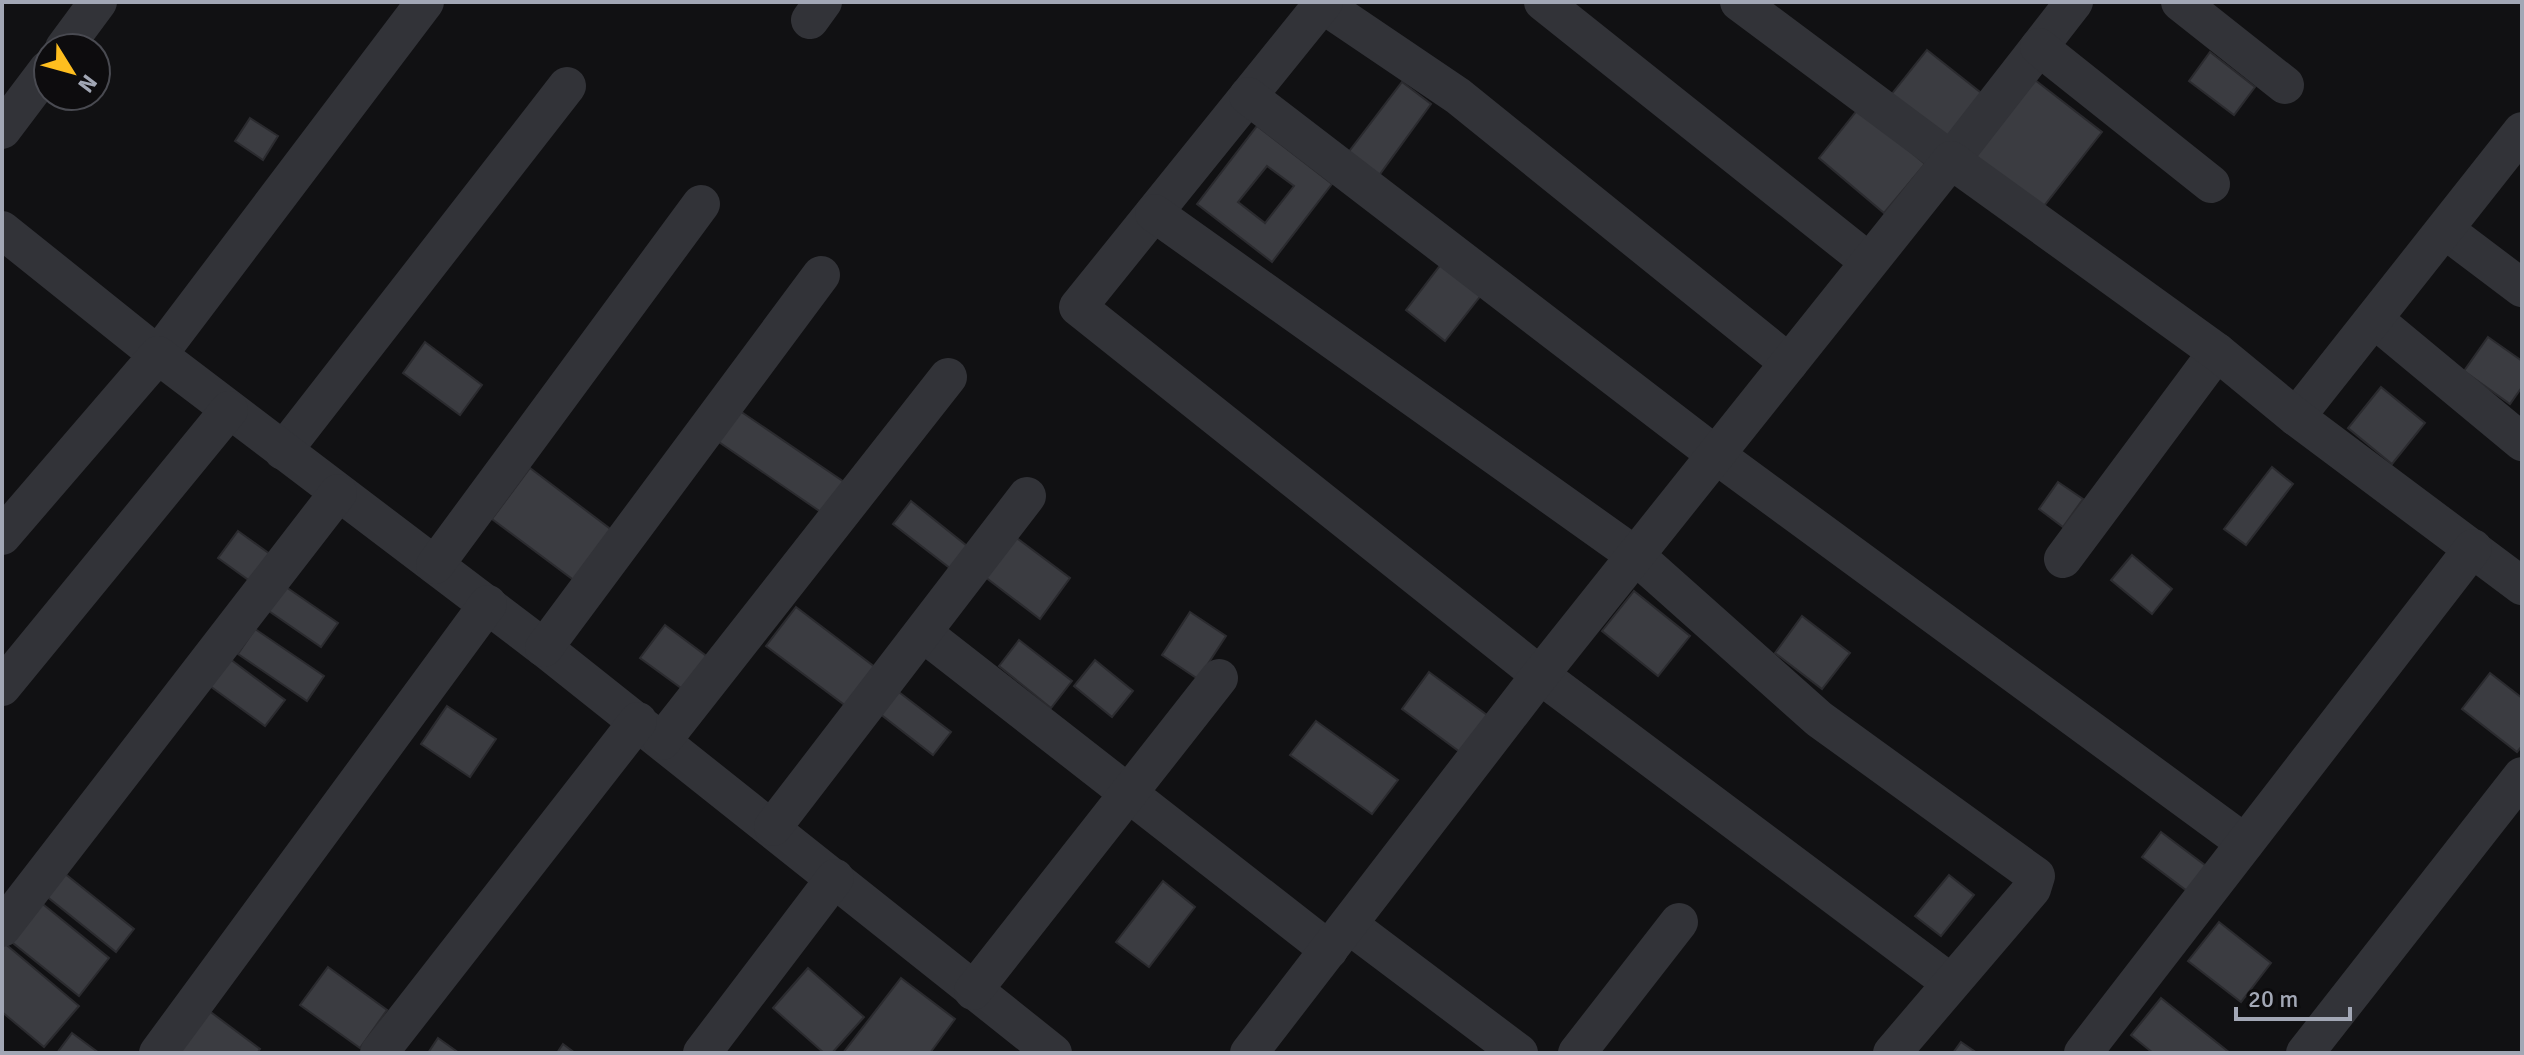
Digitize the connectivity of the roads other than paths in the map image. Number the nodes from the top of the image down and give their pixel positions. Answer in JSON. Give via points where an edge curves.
{"nodes":[{"id":1,"x":98,"y":2,"type":"edge"},
{"id":2,"x":425,"y":2,"type":"edge"},
{"id":3,"x":1543,"y":2,"type":"edge"},
{"id":4,"x":1739,"y":2,"type":"edge"},
{"id":5,"x":2074,"y":2,"type":"edge"},
{"id":6,"x":2180,"y":2,"type":"edge"},
{"id":7,"x":1322,"y":3,"type":"edge"},
{"id":8,"x":76,"y":32,"type":"edge"},
{"id":9,"x":2039,"y":47,"type":"junction"},
{"id":10,"x":2285,"y":85,"type":"dead end"},
{"id":11,"x":567,"y":86,"type":"dead end"},
{"id":12,"x":32,"y":90,"type":"edge"},
{"id":13,"x":1248,"y":96,"type":"junction"},
{"id":14,"x":2,"y":130,"type":"edge"},
{"id":15,"x":2522,"y":131,"type":"edge"},
{"id":16,"x":1951,"y":160,"type":"junction"},
{"id":17,"x":2211,"y":184,"type":"dead end"},
{"id":18,"x":701,"y":204,"type":"dead end"},
{"id":19,"x":1154,"y":213,"type":"junction"},
{"id":20,"x":2,"y":230,"type":"edge"},
{"id":21,"x":2445,"y":230,"type":"junction"},
{"id":22,"x":1868,"y":261,"type":"junction"},
{"id":23,"x":821,"y":275,"type":"dead end"},
{"id":24,"x":2522,"y":288,"type":"edge"},
{"id":25,"x":2375,"y":320,"type":"junction"},
{"id":26,"x":2217,"y":352,"type":"junction"},
{"id":27,"x":158,"y":355,"type":"junction"},
{"id":28,"x":1789,"y":363,"type":"junction"},
{"id":29,"x":948,"y":377,"type":"dead end"},
{"id":30,"x":229,"y":410,"type":"junction"},
{"id":31,"x":2296,"y":417,"type":"junction"},
{"id":32,"x":2522,"y":442,"type":"edge"},
{"id":33,"x":283,"y":451,"type":"junction"},
{"id":34,"x":1716,"y":455,"type":"junction"},
{"id":35,"x":338,"y":493,"type":"junction"},
{"id":36,"x":1027,"y":496,"type":"dead end"},
{"id":37,"x":2,"y":536,"type":"edge"},
{"id":38,"x":2473,"y":548,"type":"junction"},
{"id":39,"x":1636,"y":556,"type":"junction"},
{"id":40,"x":2063,"y":559,"type":"dead end"},
{"id":41,"x":435,"y":565,"type":"junction"},
{"id":42,"x":2522,"y":586,"type":"edge"},
{"id":43,"x":488,"y":604,"type":"junction"},
{"id":44,"x":923,"y":633,"type":"junction"},
{"id":45,"x":544,"y":648,"type":"junction"},
{"id":46,"x":1540,"y":675,"type":"junction"},
{"id":47,"x":1219,"y":678,"type":"dead end"},
{"id":48,"x":2,"y":687,"type":"edge"},
{"id":49,"x":650,"y":731,"type":"junction"},
{"id":50,"x":2522,"y":776,"type":"edge"},
{"id":51,"x":1129,"y":793,"type":"junction"},
{"id":52,"x":773,"y":827,"type":"junction"},
{"id":53,"x":2245,"y":843,"type":"junction"},
{"id":54,"x":835,"y":878,"type":"junction"},
{"id":55,"x":1679,"y":922,"type":"dead end"},
{"id":56,"x":2,"y":928,"type":"edge"},
{"id":57,"x":1339,"y":937,"type":"junction"},
{"id":58,"x":1951,"y":983,"type":"junction"},
{"id":59,"x":973,"y":991,"type":"junction"},
{"id":60,"x":158,"y":1053,"type":"edge"},
{"id":61,"x":379,"y":1053,"type":"edge"},
{"id":62,"x":702,"y":1053,"type":"edge"},
{"id":63,"x":1053,"y":1053,"type":"edge"},
{"id":64,"x":1249,"y":1053,"type":"edge"},
{"id":65,"x":1519,"y":1053,"type":"edge"},
{"id":66,"x":1577,"y":1053,"type":"edge"},
{"id":67,"x":1892,"y":1053,"type":"edge"},
{"id":68,"x":2083,"y":1053,"type":"edge"},
{"id":69,"x":2305,"y":1053,"type":"edge"}],
"edges":[{"from":1,"to":8,"type":"street"},
{"from":2,"to":27,"type":"street"},
{"from":3,"to":22,"type":"street"},
{"from":4,"to":16,"type":"street"},
{"from":5,"to":9,"type":"street"},
{"from":6,"to":10,"type":"street"},
{"from":7,"to":13,"type":"street"},
{"from":7,"to":28,"type":"street","via":[[1458,96]]},
{"from":9,"to":16,"type":"street"},
{"from":9,"to":17,"type":"street"},
{"from":11,"to":33,"type":"street"},
{"from":12,"to":14,"type":"street"},
{"from":13,"to":19,"type":"street"},
{"from":13,"to":34,"type":"street"},
{"from":15,"to":21,"type":"street"},
{"from":16,"to":22,"type":"street"},
{"from":16,"to":26,"type":"street"},
{"from":18,"to":41,"type":"street"},
{"from":19,"to":39,"type":"street"},
{"from":19,"to":46,"type":"street","via":[[1078,307]]},
{"from":20,"to":27,"type":"street"},
{"from":21,"to":24,"type":"street"},
{"from":21,"to":25,"type":"street"},
{"from":22,"to":28,"type":"street"},
{"from":23,"to":45,"type":"street"},
{"from":25,"to":31,"type":"street"},
{"from":25,"to":32,"type":"street"},
{"from":26,"to":31,"type":"street"},
{"from":26,"to":40,"type":"street"},
{"from":27,"to":30,"type":"street"},
{"from":27,"to":37,"type":"street"},
{"from":28,"to":34,"type":"street"},
{"from":29,"to":49,"type":"street"},
{"from":30,"to":33,"type":"street"},
{"from":30,"to":48,"type":"street"},
{"from":31,"to":38,"type":"street"},
{"from":33,"to":35,"type":"street"},
{"from":34,"to":39,"type":"street"},
{"from":34,"to":53,"type":"street"},
{"from":35,"to":41,"type":"street"},
{"from":35,"to":56,"type":"street"},
{"from":36,"to":44,"type":"street"},
{"from":38,"to":42,"type":"street"},
{"from":38,"to":53,"type":"street"},
{"from":39,"to":46,"type":"street"},
{"from":39,"to":58,"type":"street","via":[[1819,719],[2036,876],[2032,889]]},
{"from":41,"to":43,"type":"street"},
{"from":43,"to":45,"type":"street"},
{"from":43,"to":60,"type":"street"},
{"from":44,"to":51,"type":"street"},
{"from":44,"to":52,"type":"street"},
{"from":45,"to":49,"type":"street"},
{"from":46,"to":57,"type":"street"},
{"from":46,"to":58,"type":"street"},
{"from":47,"to":51,"type":"street"},
{"from":49,"to":52,"type":"street"},
{"from":49,"to":61,"type":"street"},
{"from":50,"to":69,"type":"street"},
{"from":51,"to":57,"type":"street"},
{"from":51,"to":59,"type":"street"},
{"from":52,"to":54,"type":"street"},
{"from":53,"to":68,"type":"street"},
{"from":54,"to":59,"type":"street"},
{"from":54,"to":62,"type":"street"},
{"from":55,"to":66,"type":"street"},
{"from":57,"to":64,"type":"street"},
{"from":57,"to":65,"type":"street"},
{"from":58,"to":67,"type":"street"},
{"from":59,"to":63,"type":"street"}]}
